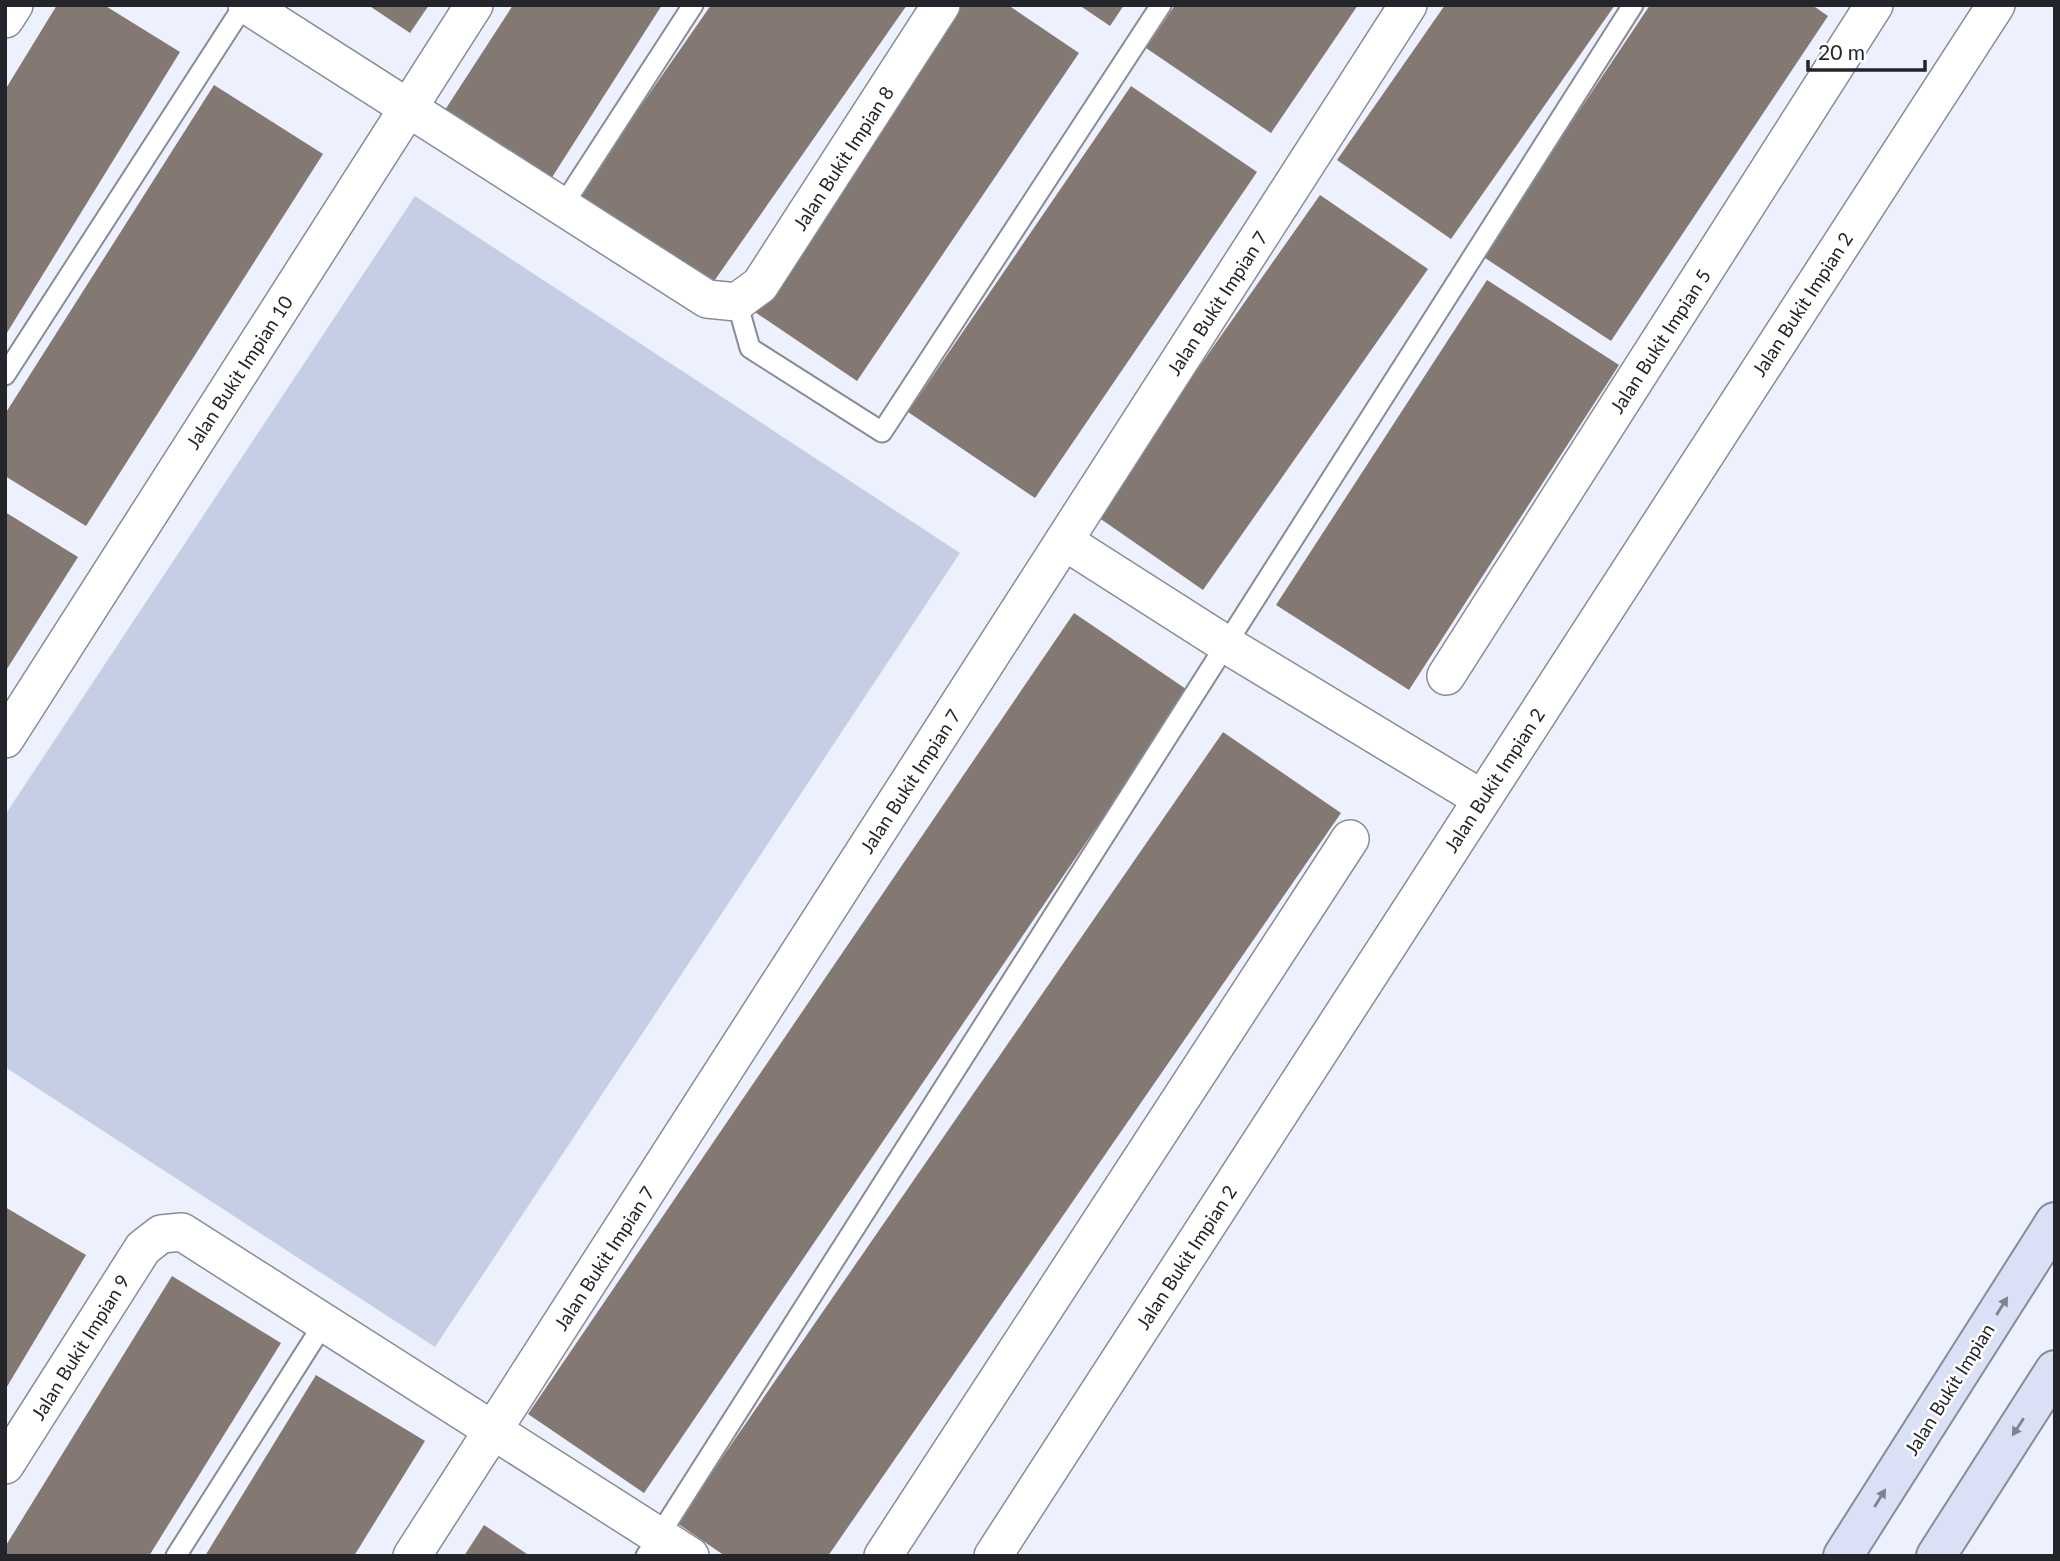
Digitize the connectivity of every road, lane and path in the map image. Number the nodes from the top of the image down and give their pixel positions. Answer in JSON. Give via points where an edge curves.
{"nodes":[{"id":1,"x":14,"y":5,"type":"edge"},
{"id":2,"x":246,"y":5,"type":"edge"},
{"id":3,"x":474,"y":5,"type":"edge"},
{"id":4,"x":693,"y":5,"type":"edge"},
{"id":5,"x":941,"y":5,"type":"edge"},
{"id":6,"x":1161,"y":5,"type":"edge"},
{"id":7,"x":1408,"y":5,"type":"edge"},
{"id":8,"x":1633,"y":5,"type":"edge"},
{"id":9,"x":1874,"y":5,"type":"edge"},
{"id":10,"x":1996,"y":5,"type":"edge"},
{"id":11,"x":5,"y":19,"type":"edge"},
{"id":12,"x":408,"y":108,"type":"junction"},
{"id":13,"x":562,"y":207,"type":"junction"},
{"id":14,"x":737,"y":302,"type":"junction"},
{"id":15,"x":5,"y":375,"type":"edge"},
{"id":16,"x":1064,"y":541,"type":"junction"},
{"id":17,"x":1227,"y":645,"type":"junction"},
{"id":18,"x":1446,"y":676,"type":"dead end"},
{"id":19,"x":5,"y":739,"type":"edge"},
{"id":20,"x":1482,"y":799,"type":"junction"},
{"id":21,"x":1350,"y":839,"type":"dead end"},
{"id":22,"x":2055,"y":1222,"type":"edge"},
{"id":23,"x":324,"y":1323,"type":"junction"},
{"id":24,"x":2055,"y":1370,"type":"edge"},
{"id":25,"x":493,"y":1430,"type":"junction"},
{"id":26,"x":5,"y":1465,"type":"edge"},
{"id":27,"x":653,"y":1546,"type":"edge"},
{"id":28,"x":176,"y":1556,"type":"edge"},
{"id":29,"x":412,"y":1556,"type":"edge"},
{"id":30,"x":690,"y":1556,"type":"edge"},
{"id":31,"x":883,"y":1556,"type":"edge"},
{"id":32,"x":993,"y":1556,"type":"edge"},
{"id":33,"x":1843,"y":1556,"type":"edge"},
{"id":34,"x":1936,"y":1556,"type":"edge"}],
"edges":[{"from":1,"to":11,"type":"street"},
{"from":2,"to":12,"type":"street"},
{"from":2,"to":15,"type":"lane"},
{"from":3,"to":12,"type":"street","name":"Jalan Bukit Impian 10"},
{"from":4,"to":13,"type":"lane"},
{"from":5,"to":14,"type":"street","name":"Jalan Bukit Impian 8","via":[[760,285]]},
{"from":6,"to":14,"type":"lane","via":[[882,432],[750,348]]},
{"from":7,"to":16,"type":"street","name":"Jalan Bukit Impian 7"},
{"from":8,"to":17,"type":"lane"},
{"from":9,"to":18,"type":"street","name":"Jalan Bukit Impian 5"},
{"from":10,"to":20,"type":"street","name":"Jalan Bukit Impian 2"},
{"from":12,"to":13,"type":"street"},
{"from":12,"to":19,"type":"street","name":"Jalan Bukit Impian 10"},
{"from":13,"to":14,"type":"street","via":[[708,299]]},
{"from":16,"to":17,"type":"street"},
{"from":16,"to":25,"type":"street","name":"Jalan Bukit Impian 7"},
{"from":17,"to":20,"type":"street"},
{"from":17,"to":27,"type":"lane"},
{"from":20,"to":32,"type":"street","name":"Jalan Bukit Impian 2"},
{"from":21,"to":31,"type":"street"},
{"from":33,"to":22,"type":"main road","name":"Jalan Bukit Impian","one_way":true},
{"from":23,"to":25,"type":"street"},
{"from":23,"to":26,"type":"street","name":"Jalan Bukit Impian 9","via":[[182,1232],[161,1234],[143,1248]]},
{"from":23,"to":28,"type":"lane"},
{"from":24,"to":34,"type":"main road","one_way":true},
{"from":25,"to":27,"type":"street"},
{"from":25,"to":29,"type":"street","name":"Jalan Bukit Impian 7"},
{"from":27,"to":30,"type":"street"}]}
